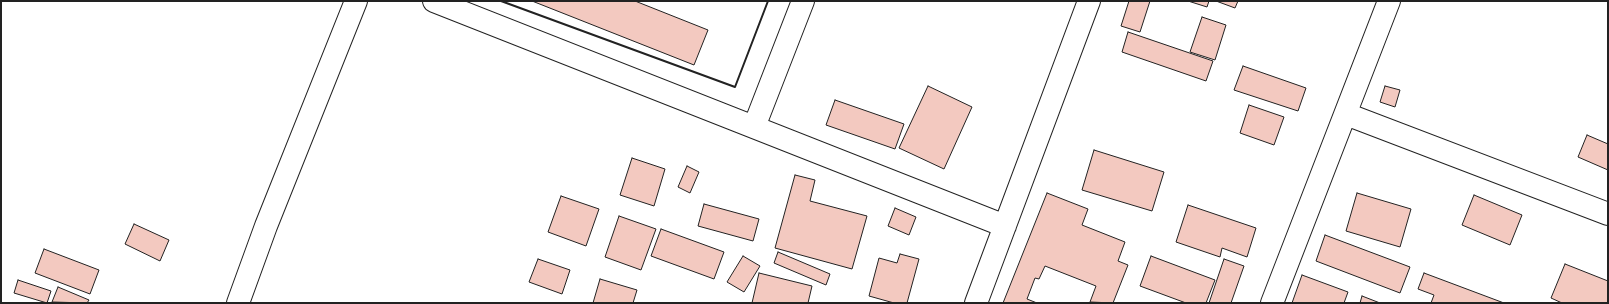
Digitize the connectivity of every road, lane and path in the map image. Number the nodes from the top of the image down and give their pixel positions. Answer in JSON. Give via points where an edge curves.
{"nodes":[{"id":1,"x":356,"y":1,"type":"edge"},
{"id":2,"x":434,"y":1,"type":"edge"},
{"id":3,"x":803,"y":1,"type":"edge"},
{"id":4,"x":1089,"y":1,"type":"edge"},
{"id":5,"x":1389,"y":1,"type":"edge"},
{"id":6,"x":1346,"y":114,"type":"junction"},
{"id":7,"x":754,"y":127,"type":"junction"},
{"id":8,"x":1608,"y":214,"type":"edge"},
{"id":9,"x":1005,"y":226,"type":"junction"},
{"id":10,"x":238,"y":303,"type":"edge"},
{"id":11,"x":976,"y":303,"type":"edge"},
{"id":12,"x":1272,"y":303,"type":"edge"}],
"edges":[{"from":1,"to":10,"type":"street"},
{"from":2,"to":7,"type":"street"},
{"from":3,"to":7,"type":"street"},
{"from":4,"to":9,"type":"street"},
{"from":5,"to":6,"type":"street"},
{"from":6,"to":8,"type":"street"},
{"from":6,"to":12,"type":"street"},
{"from":7,"to":9,"type":"street"},
{"from":9,"to":11,"type":"street"}]}
